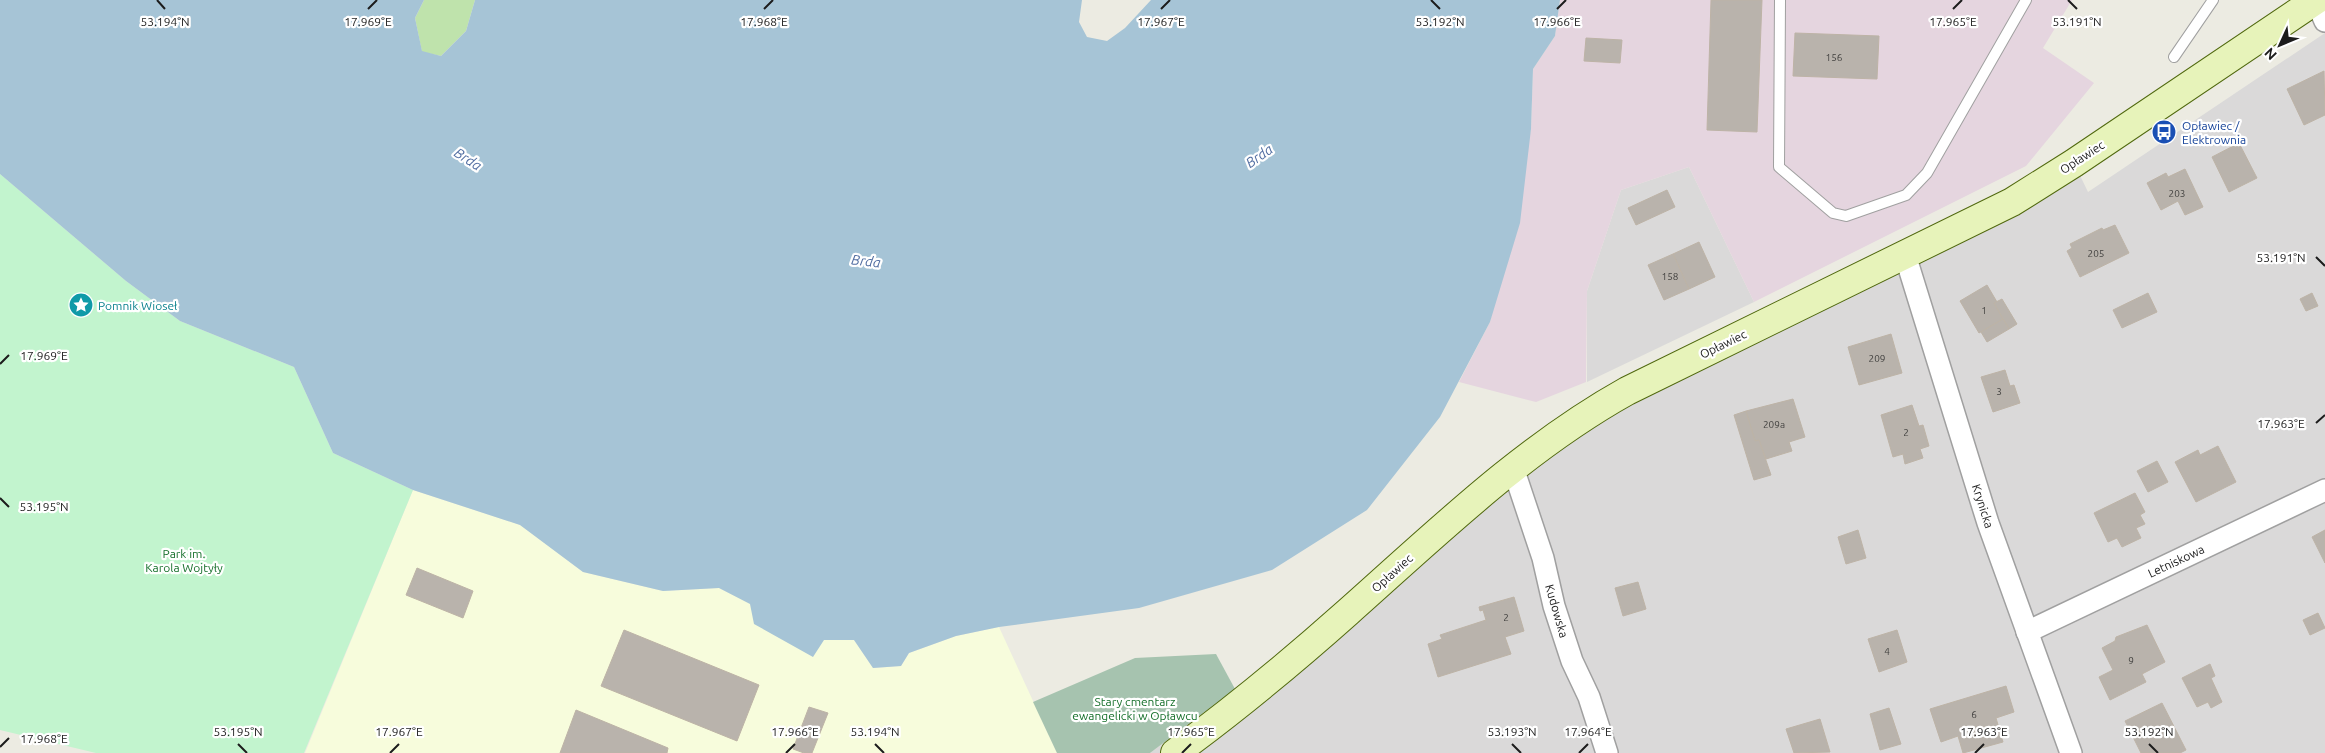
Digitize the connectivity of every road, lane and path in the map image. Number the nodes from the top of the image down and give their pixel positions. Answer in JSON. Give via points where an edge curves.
{"nodes":[{"id":1,"x":1780,"y":0,"type":"edge"},
{"id":2,"x":2026,"y":0,"type":"edge"},
{"id":3,"x":2213,"y":0,"type":"edge"},
{"id":4,"x":2316,"y":0,"type":"edge"},
{"id":5,"x":2325,"y":21,"type":"edge"},
{"id":6,"x":2174,"y":57,"type":"dead end"},
{"id":7,"x":1905,"y":255,"type":"junction"},
{"id":8,"x":1513,"y":468,"type":"junction"},
{"id":9,"x":2325,"y":490,"type":"edge"},
{"id":10,"x":2027,"y":632,"type":"junction"},
{"id":11,"x":1175,"y":753,"type":"edge"},
{"id":12,"x":1607,"y":753,"type":"edge"},
{"id":13,"x":2071,"y":753,"type":"edge"}],
"edges":[{"from":1,"to":2,"type":"lane","via":[[1779,167],[1832,213],[1846,216],[1906,195],[1927,173]]},
{"from":3,"to":6,"type":"lane"},
{"from":4,"to":5,"type":"street"},
{"from":4,"to":7,"type":"street","name":"Opławiec","via":[[2051,178],[2012,202]]},
{"from":7,"to":8,"type":"street","name":"Opławiec","via":[[1627,391],[1578,420]]},
{"from":7,"to":10,"type":"street","name":"Krynicka","via":[[1988,523]]},
{"from":8,"to":11,"type":"street","name":"Opławiec","via":[[1346,614]]},
{"from":8,"to":12,"type":"street","name":"Kudowska","via":[[1572,661],[1589,697]]},
{"from":9,"to":10,"type":"street","name":"Letniskowa"},
{"from":10,"to":13,"type":"street","name":"Krynicka"}]}
